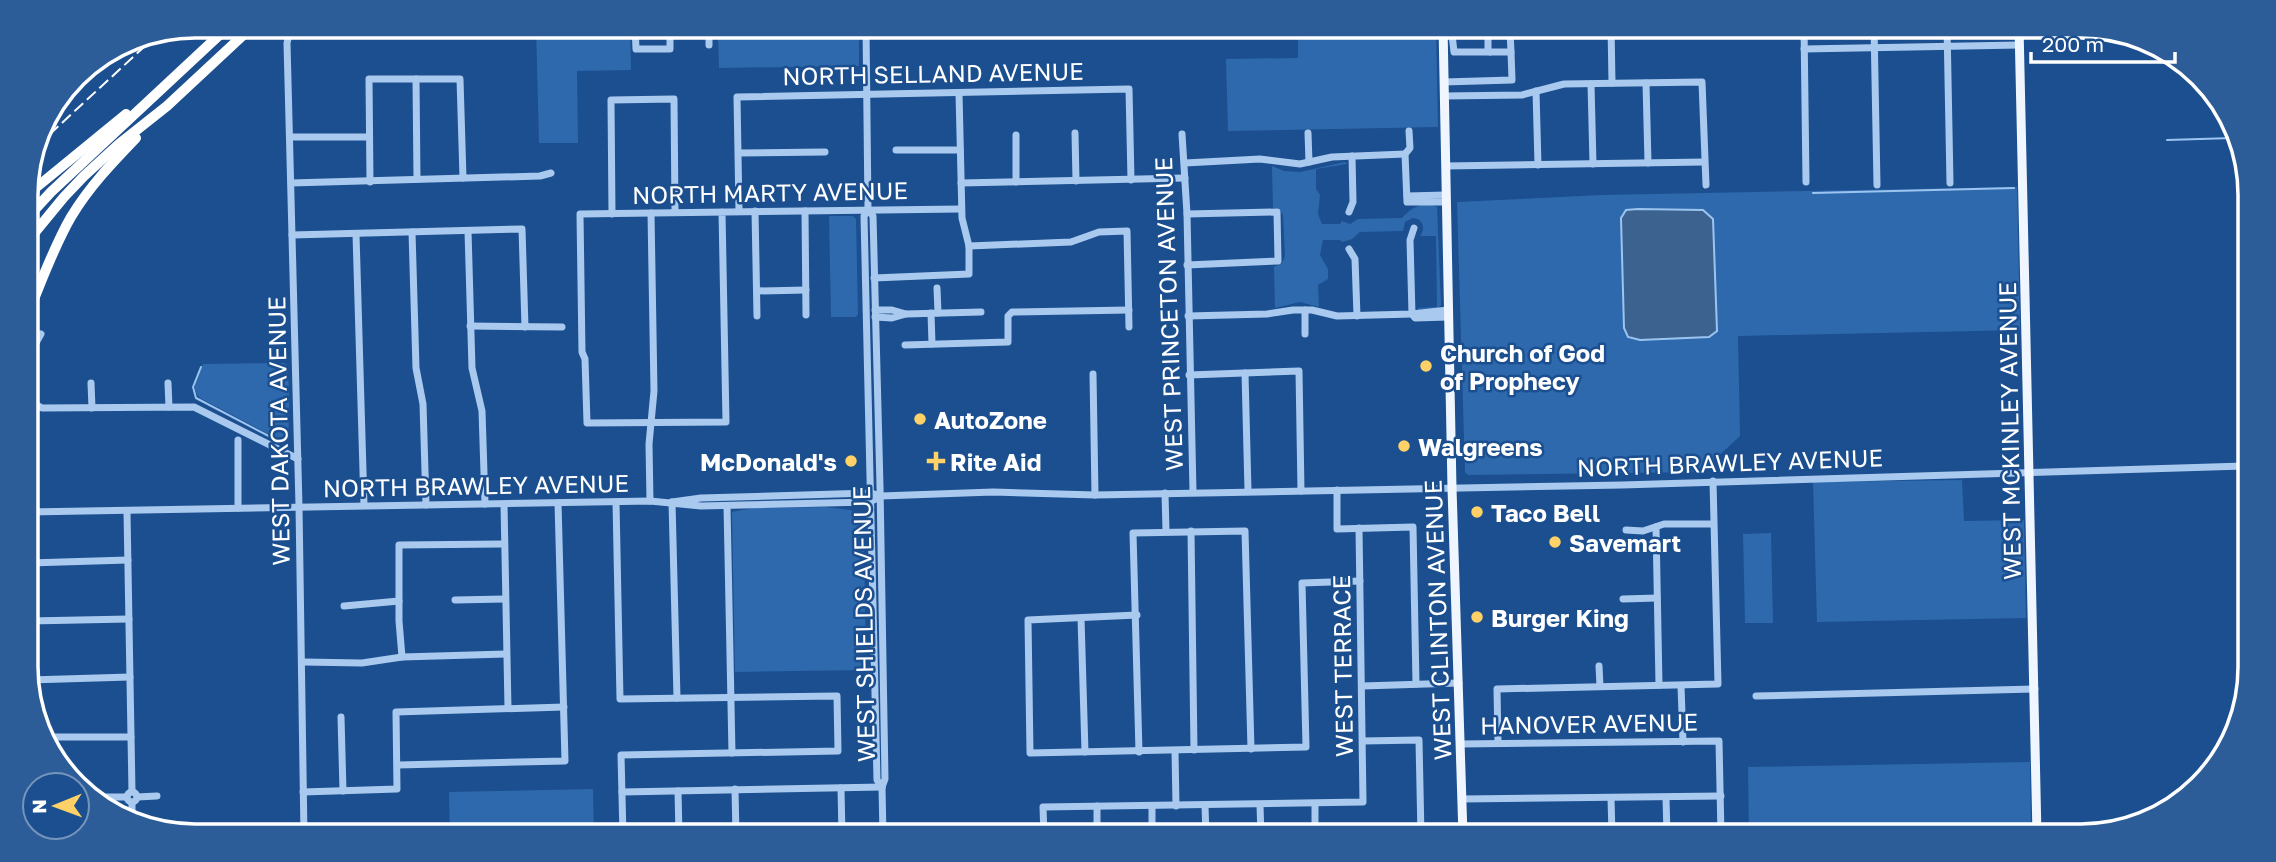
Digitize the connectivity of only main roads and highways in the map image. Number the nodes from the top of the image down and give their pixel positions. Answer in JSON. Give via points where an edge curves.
{"nodes":[{"id":1,"x":1443,"y":38,"type":"edge"},
{"id":2,"x":2019,"y":38,"type":"edge"},
{"id":3,"x":215,"y":39,"type":"edge"},
{"id":4,"x":239,"y":39,"type":"edge"},
{"id":5,"x":166,"y":86,"type":"junction"},
{"id":6,"x":167,"y":106,"type":"junction"},
{"id":7,"x":39,"y":185,"type":"edge"},
{"id":8,"x":39,"y":205,"type":"edge"},
{"id":9,"x":39,"y":228,"type":"edge"},
{"id":10,"x":39,"y":287,"type":"edge"},
{"id":11,"x":1463,"y":823,"type":"edge"},
{"id":12,"x":2037,"y":823,"type":"edge"}],
"edges":[{"from":1,"to":11,"type":"main road","name":"WEST CLINTON AVENUE"},
{"from":2,"to":12,"type":"main road","name":"WEST MCKINLEY AVENUE"},
{"from":3,"to":5,"type":"highway"},
{"from":4,"to":6,"type":"highway"},
{"from":5,"to":7,"type":"highway"},
{"from":5,"to":8,"type":"highway"},
{"from":6,"to":9,"type":"highway","via":[[119,144]]},
{"from":6,"to":10,"type":"highway","via":[[80,203]]}]}
